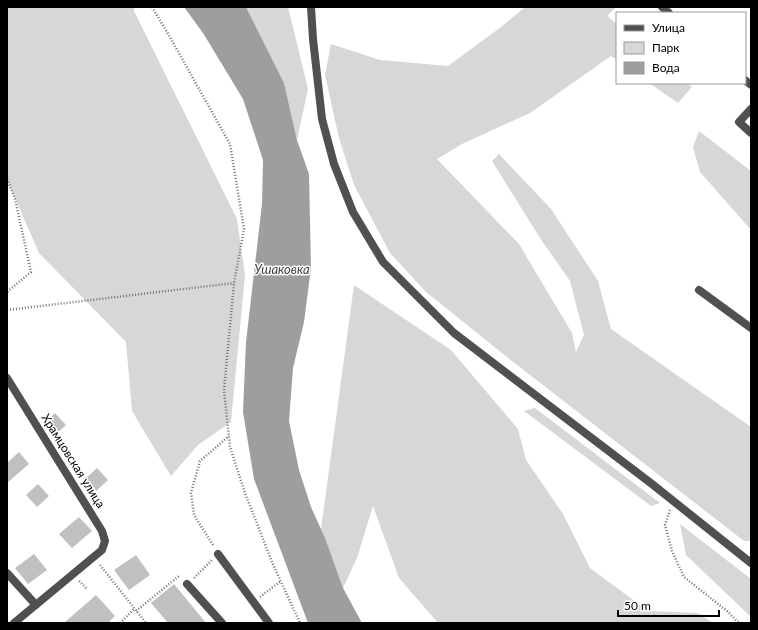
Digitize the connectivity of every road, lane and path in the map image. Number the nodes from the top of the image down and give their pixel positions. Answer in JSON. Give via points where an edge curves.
{"nodes":[{"id":1,"x":152,"y":7,"type":"edge"},
{"id":2,"x":311,"y":7,"type":"edge"},
{"id":3,"x":751,"y":109,"type":"edge"},
{"id":4,"x":751,"y":133,"type":"edge"},
{"id":5,"x":7,"y":179,"type":"edge"},
{"id":6,"x":234,"y":283,"type":"junction"},
{"id":7,"x":699,"y":290,"type":"dead end"},
{"id":8,"x":7,"y":292,"type":"edge"},
{"id":9,"x":7,"y":310,"type":"edge"},
{"id":10,"x":751,"y":328,"type":"edge"},
{"id":11,"x":7,"y":378,"type":"edge"},
{"id":12,"x":229,"y":436,"type":"junction"},
{"id":13,"x":674,"y":502,"type":"junction"},
{"id":14,"x":218,"y":554,"type":"junction"},
{"id":15,"x":94,"y":556,"type":"junction"},
{"id":16,"x":751,"y":563,"type":"edge"},
{"id":17,"x":9,"y":575,"type":"edge"},
{"id":18,"x":281,"y":581,"type":"junction"},
{"id":19,"x":188,"y":584,"type":"junction"},
{"id":20,"x":253,"y":602,"type":"junction"},
{"id":21,"x":36,"y":605,"type":"junction"},
{"id":22,"x":135,"y":610,"type":"junction"},
{"id":23,"x":14,"y":623,"type":"edge"},
{"id":24,"x":120,"y":623,"type":"edge"},
{"id":25,"x":146,"y":623,"type":"edge"},
{"id":26,"x":222,"y":623,"type":"edge"},
{"id":27,"x":269,"y":623,"type":"edge"},
{"id":28,"x":300,"y":623,"type":"edge"},
{"id":29,"x":739,"y":623,"type":"edge"}],
"edges":[{"from":1,"to":6,"type":"path","via":[[230,144],[244,229]]},
{"from":2,"to":13,"type":"street","via":[[322,119],[334,164],[353,212],[383,262],[454,333]]},
{"from":3,"to":4,"type":"street","via":[[739,122]]},
{"from":5,"to":8,"type":"path","via":[[15,199],[31,272]]},
{"from":6,"to":9,"type":"path"},
{"from":6,"to":12,"type":"path","via":[[224,390]]},
{"from":7,"to":10,"type":"street"},
{"from":11,"to":15,"type":"street","name":"Храмцовская улица","via":[[102,531],[105,541],[102,550]]},
{"from":12,"to":14,"type":"path","via":[[200,461],[191,493],[194,516]]},
{"from":12,"to":18,"type":"path","via":[[230,447],[245,493]]},
{"from":13,"to":16,"type":"street"},
{"from":13,"to":29,"type":"path","via":[[665,525],[672,551],[684,577]]},
{"from":14,"to":19,"type":"path"},
{"from":14,"to":20,"type":"street"},
{"from":15,"to":21,"type":"street"},
{"from":15,"to":22,"type":"path"},
{"from":17,"to":21,"type":"street"},
{"from":18,"to":20,"type":"path"},
{"from":18,"to":28,"type":"path"},
{"from":19,"to":22,"type":"path","via":[[180,575]]},
{"from":19,"to":26,"type":"street"},
{"from":20,"to":27,"type":"street"},
{"from":21,"to":23,"type":"street"},
{"from":22,"to":24,"type":"path"},
{"from":22,"to":25,"type":"path"}]}
